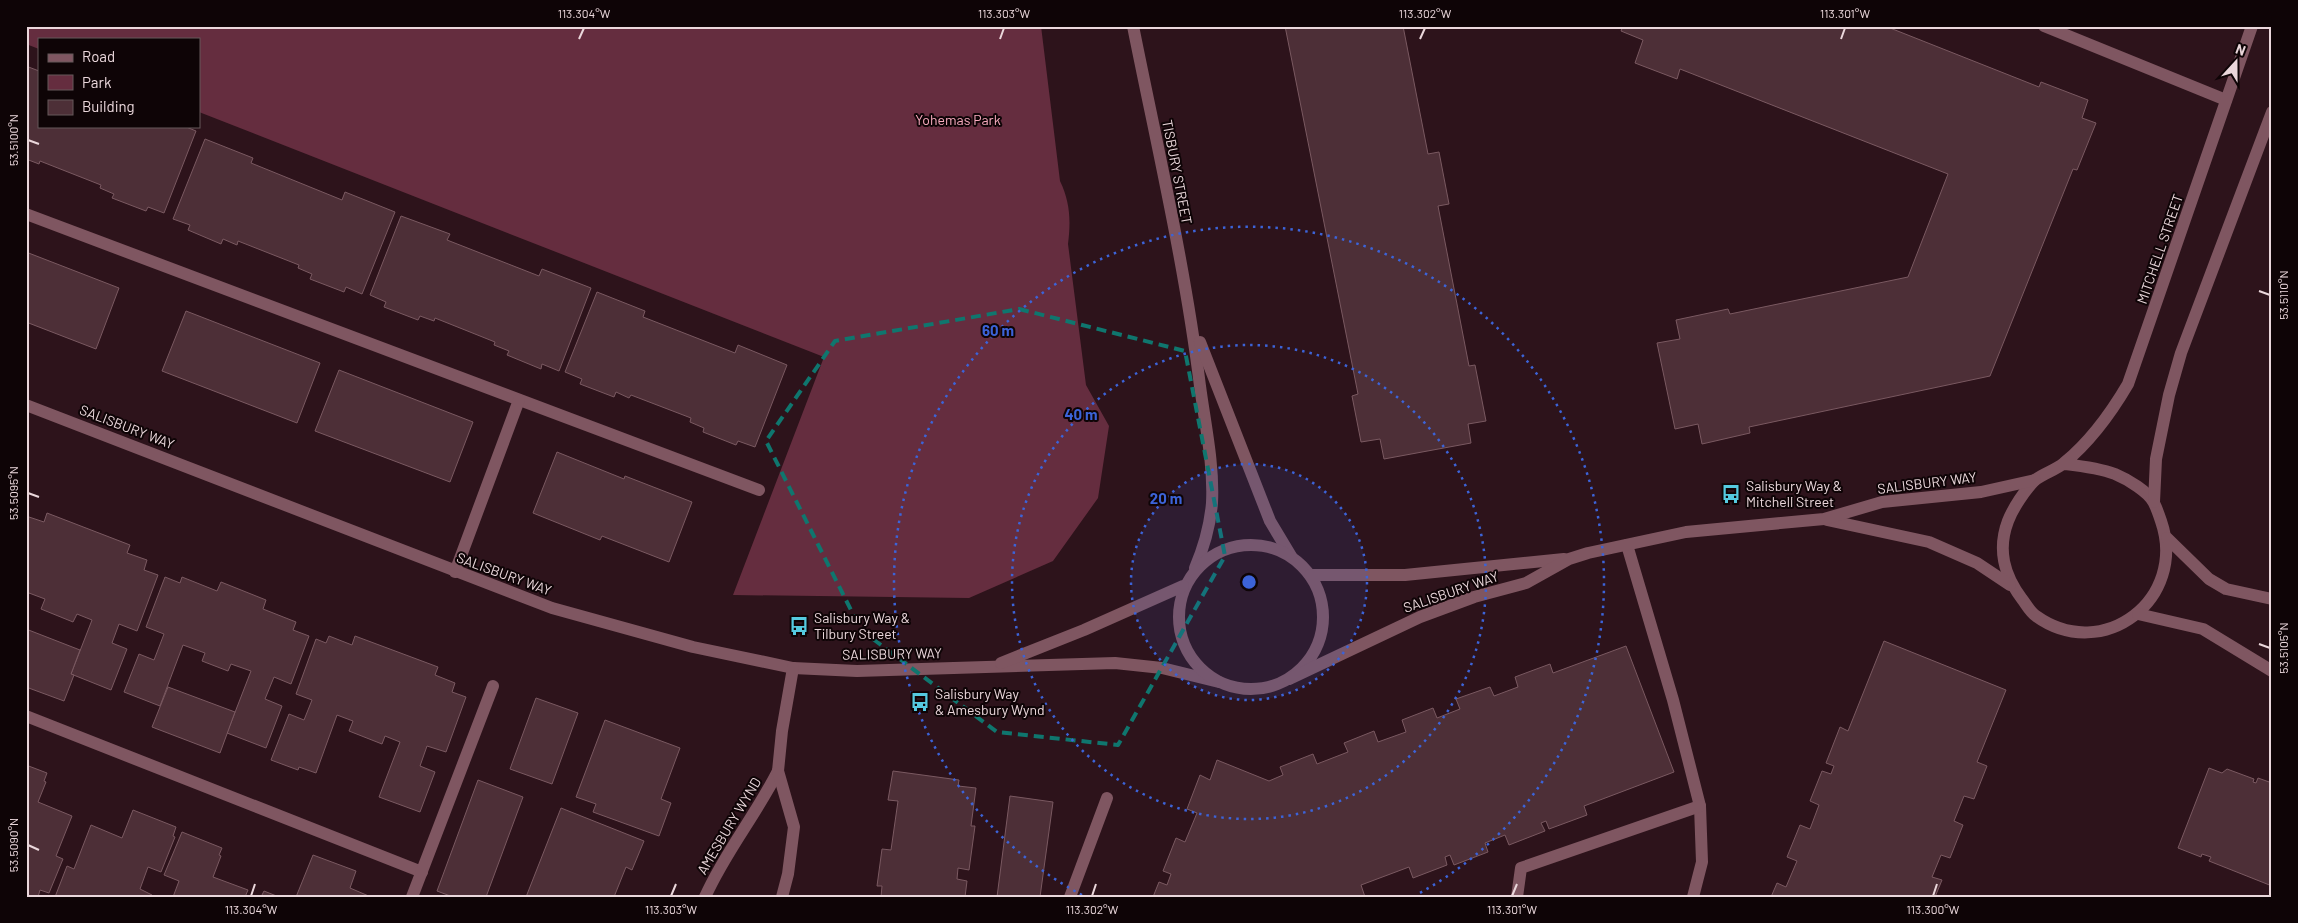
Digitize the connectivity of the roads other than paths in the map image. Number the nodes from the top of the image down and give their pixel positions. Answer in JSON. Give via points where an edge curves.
{"nodes":[{"id":1,"x":1133,"y":26,"type":"edge"},
{"id":2,"x":2044,"y":26,"type":"edge"},
{"id":3,"x":2252,"y":26,"type":"edge"},
{"id":4,"x":2226,"y":100,"type":"junction"},
{"id":5,"x":2272,"y":112,"type":"edge"},
{"id":6,"x":26,"y":214,"type":"edge"},
{"id":7,"x":1192,"y":324,"type":"junction"},
{"id":8,"x":519,"y":400,"type":"junction"},
{"id":9,"x":26,"y":405,"type":"edge"},
{"id":10,"x":2064,"y":464,"type":"junction"},
{"id":11,"x":2035,"y":480,"type":"junction"},
{"id":12,"x":758,"y":490,"type":"dead end"},
{"id":13,"x":2154,"y":502,"type":"junction"},
{"id":14,"x":1824,"y":519,"type":"junction"},
{"id":15,"x":2167,"y":538,"type":"junction"},
{"id":16,"x":1627,"y":545,"type":"junction"},
{"id":17,"x":1292,"y":556,"type":"junction"},
{"id":18,"x":1569,"y":559,"type":"junction"},
{"id":19,"x":1195,"y":568,"type":"junction"},
{"id":20,"x":455,"y":572,"type":"junction"},
{"id":21,"x":1310,"y":575,"type":"junction"},
{"id":22,"x":1183,"y":586,"type":"junction"},
{"id":23,"x":2013,"y":586,"type":"junction"},
{"id":24,"x":2272,"y":599,"type":"edge"},
{"id":25,"x":2138,"y":614,"type":"junction"},
{"id":26,"x":994,"y":666,"type":"junction"},
{"id":27,"x":793,"y":668,"type":"junction"},
{"id":28,"x":2272,"y":671,"type":"edge"},
{"id":29,"x":1289,"y":679,"type":"junction"},
{"id":30,"x":1219,"y":682,"type":"junction"},
{"id":31,"x":494,"y":686,"type":"dead end"},
{"id":32,"x":26,"y":716,"type":"edge"},
{"id":33,"x":778,"y":772,"type":"junction"},
{"id":34,"x":1107,"y":798,"type":"dead end"},
{"id":35,"x":1700,"y":806,"type":"junction"},
{"id":36,"x":422,"y":872,"type":"junction"},
{"id":37,"x":412,"y":897,"type":"edge"},
{"id":38,"x":705,"y":897,"type":"edge"},
{"id":39,"x":782,"y":897,"type":"edge"},
{"id":40,"x":1070,"y":897,"type":"edge"},
{"id":41,"x":1517,"y":897,"type":"edge"},
{"id":42,"x":1693,"y":897,"type":"edge"}],
"edges":[{"from":1,"to":7,"type":"street","name":"TISBURY STREET"},
{"from":2,"to":4,"type":"street"},
{"from":3,"to":4,"type":"street","name":"MITCHELL STREET"},
{"from":4,"to":10,"type":"street","name":"MITCHELL STREET","via":[[2128,384],[2091,436]]},
{"from":5,"to":13,"type":"street","via":[[2171,387],[2156,459]]},
{"from":6,"to":8,"type":"street"},
{"from":7,"to":17,"type":"street","name":"TISBURY STREET","via":[[1270,521]]},
{"from":7,"to":19,"type":"street","name":"TISBURY STREET","via":[[1212,493],[1205,545]]},
{"from":8,"to":12,"type":"street"},
{"from":8,"to":20,"type":"street"},
{"from":9,"to":20,"type":"street","name":"SALISBURY WAY"},
{"from":10,"to":11,"type":"street"},
{"from":10,"to":13,"type":"street","via":[[2116,474]]},
{"from":11,"to":14,"type":"street","name":"SALISBURY WAY","via":[[1981,492],[1882,502]]},
{"from":11,"to":23,"type":"street","via":[[2008,521],[2003,547],[2006,572]]},
{"from":13,"to":15,"type":"street"},
{"from":14,"to":16,"type":"street","name":"SALISBURY WAY","via":[[1686,532]]},
{"from":14,"to":23,"type":"street","name":"SALISBURY WAY","via":[[1929,542],[1977,563]]},
{"from":15,"to":24,"type":"street","via":[[2209,579],[2226,589]]},
{"from":15,"to":25,"type":"street","via":[[2163,575],[2156,593]]},
{"from":16,"to":18,"type":"street","name":"SALISBURY WAY"},
{"from":16,"to":35,"type":"street","via":[[1673,700]]},
{"from":17,"to":19,"type":"street","via":[[1249,544],[1226,549]]},
{"from":17,"to":21,"type":"street"},
{"from":18,"to":21,"type":"street","name":"SALISBURY WAY","via":[[1405,575]]},
{"from":18,"to":29,"type":"street","name":"SALISBURY WAY","via":[[1526,583],[1420,617]]},
{"from":19,"to":22,"type":"street"},
{"from":20,"to":27,"type":"street","name":"SALISBURY WAY","via":[[552,608],[693,647]]},
{"from":21,"to":29,"type":"street","via":[[1321,596],[1323,620],[1319,642],[1307,663]]},
{"from":22,"to":26,"type":"street","name":"SALISBURY WAY"},
{"from":22,"to":30,"type":"street","via":[[1178,625],[1186,648],[1200,668]]},
{"from":23,"to":25,"type":"street","via":[[2034,615],[2057,628],[2085,633],[2113,628]]},
{"from":25,"to":28,"type":"street","via":[[2203,629]]},
{"from":26,"to":27,"type":"street","name":"SALISBURY WAY","via":[[856,671]]},
{"from":26,"to":30,"type":"street","name":"SALISBURY WAY","via":[[1142,664]]},
{"from":27,"to":33,"type":"street","name":"AMESBURY WYND"},
{"from":29,"to":30,"type":"street","via":[[1267,687],[1242,689]]},
{"from":31,"to":36,"type":"street"},
{"from":32,"to":36,"type":"street"},
{"from":33,"to":38,"type":"street","name":"AMESBURY WYND","via":[[734,841]]},
{"from":33,"to":39,"type":"street","name":"AMESBURY WYND","via":[[794,828]]},
{"from":34,"to":40,"type":"street"},
{"from":35,"to":41,"type":"street","via":[[1521,868]]},
{"from":35,"to":42,"type":"street","via":[[1702,862]]},
{"from":36,"to":37,"type":"street"}]}
